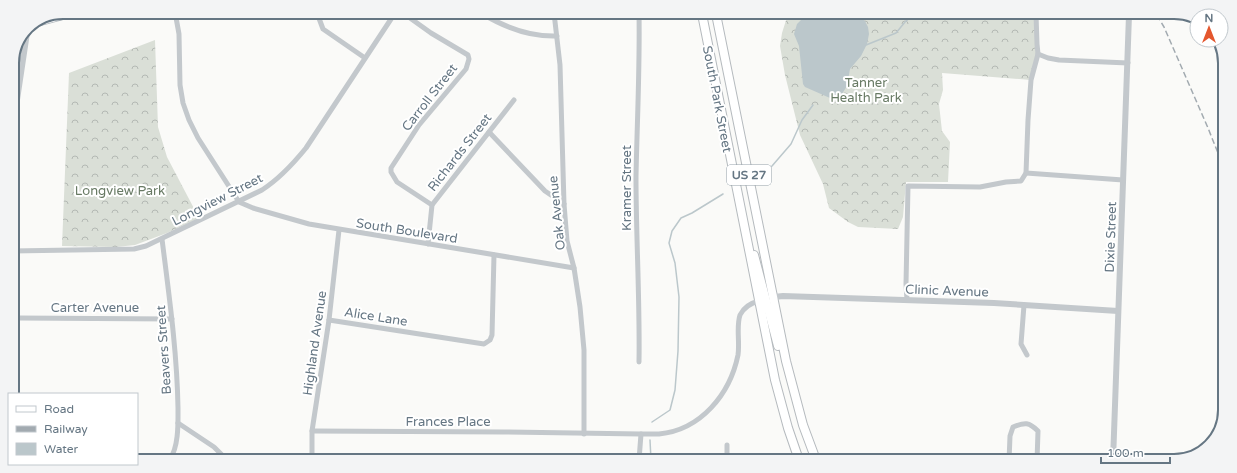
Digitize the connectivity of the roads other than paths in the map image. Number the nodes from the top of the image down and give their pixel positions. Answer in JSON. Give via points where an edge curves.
{"nodes":[{"id":1,"x":176,"y":19,"type":"edge"},
{"id":2,"x":319,"y":19,"type":"edge"},
{"id":3,"x":391,"y":19,"type":"edge"},
{"id":4,"x":411,"y":19,"type":"edge"},
{"id":5,"x":492,"y":19,"type":"edge"},
{"id":6,"x":555,"y":19,"type":"edge"},
{"id":7,"x":639,"y":19,"type":"edge"},
{"id":8,"x":703,"y":19,"type":"edge"},
{"id":9,"x":717,"y":19,"type":"edge"},
{"id":10,"x":1036,"y":19,"type":"edge"},
{"id":11,"x":1130,"y":19,"type":"edge"},
{"id":12,"x":557,"y":36,"type":"junction"},
{"id":13,"x":26,"y":38,"type":"edge"},
{"id":14,"x":1038,"y":54,"type":"junction"},
{"id":15,"x":365,"y":58,"type":"junction"},
{"id":16,"x":1128,"y":63,"type":"junction"},
{"id":17,"x":19,"y":86,"type":"edge"},
{"id":18,"x":514,"y":100,"type":"dead end"},
{"id":19,"x":739,"y":125,"type":"junction"},
{"id":20,"x":724,"y":129,"type":"junction"},
{"id":21,"x":489,"y":132,"type":"junction"},
{"id":22,"x":1026,"y":173,"type":"junction"},
{"id":23,"x":1123,"y":180,"type":"junction"},
{"id":24,"x":239,"y":202,"type":"junction"},
{"id":25,"x":564,"y":204,"type":"junction"},
{"id":26,"x":432,"y":205,"type":"junction"},
{"id":27,"x":339,"y":230,"type":"junction"},
{"id":28,"x":162,"y":239,"type":"junction"},
{"id":29,"x":428,"y":244,"type":"junction"},
{"id":30,"x":19,"y":251,"type":"edge"},
{"id":31,"x":494,"y":255,"type":"junction"},
{"id":32,"x":574,"y":268,"type":"junction"},
{"id":33,"x":766,"y":299,"type":"junction"},
{"id":34,"x":907,"y":300,"type":"junction"},
{"id":35,"x":1024,"y":305,"type":"junction"},
{"id":36,"x":1118,"y":311,"type":"junction"},
{"id":37,"x":19,"y":318,"type":"edge"},
{"id":38,"x":172,"y":319,"type":"junction"},
{"id":39,"x":329,"y":320,"type":"junction"},
{"id":40,"x":1027,"y":355,"type":"dead end"},
{"id":41,"x":639,"y":362,"type":"dead end"},
{"id":42,"x":178,"y":423,"type":"junction"},
{"id":43,"x":312,"y":431,"type":"junction"},
{"id":44,"x":584,"y":434,"type":"junction"},
{"id":45,"x":641,"y":434,"type":"junction"},
{"id":46,"x":727,"y":445,"type":"dead end"},
{"id":47,"x":173,"y":454,"type":"edge"},
{"id":48,"x":221,"y":454,"type":"edge"},
{"id":49,"x":312,"y":454,"type":"edge"},
{"id":50,"x":639,"y":454,"type":"edge"},
{"id":51,"x":727,"y":454,"type":"edge"},
{"id":52,"x":797,"y":454,"type":"edge"},
{"id":53,"x":814,"y":454,"type":"edge"},
{"id":54,"x":1009,"y":454,"type":"edge"},
{"id":55,"x":1037,"y":454,"type":"edge"},
{"id":56,"x":1115,"y":454,"type":"edge"}],
"edges":[{"from":1,"to":24,"type":"street","via":[[179,34],[183,103],[198,138]]},
{"from":2,"to":15,"type":"street","via":[[323,29]]},
{"from":3,"to":15,"type":"street","name":"Longview Street"},
{"from":4,"to":26,"type":"street","name":"Carroll Street","via":[[468,55],[469,59],[466,68],[419,125],[391,168],[397,182]]},
{"from":5,"to":12,"type":"street","via":[[520,31]]},
{"from":6,"to":12,"type":"street","name":"Oak Avenue"},
{"from":7,"to":41,"type":"street","name":"Kramer Street","via":[[636,177]]},
{"from":8,"to":20,"type":"main road","name":"South Park Street","number":"US 27"},
{"from":9,"to":19,"type":"main road","name":"South Park Street","number":"US 27"},
{"from":10,"to":14,"type":"street"},
{"from":11,"to":16,"type":"street","name":"Dixie Street"},
{"from":12,"to":25,"type":"street","name":"Oak Avenue"},
{"from":13,"to":17,"type":"street"},
{"from":14,"to":16,"type":"street","via":[[1058,60]]},
{"from":14,"to":22,"type":"street","via":[[1031,80]]},
{"from":15,"to":24,"type":"street","name":"Longview Street","via":[[296,161],[273,183]]},
{"from":16,"to":23,"type":"street","name":"Dixie Street"},
{"from":18,"to":21,"type":"street","name":"Richards Street"},
{"from":19,"to":20,"type":"main road"},
{"from":19,"to":33,"type":"main road","name":"South Park Street","number":"US 27"},
{"from":20,"to":33,"type":"main road","name":"South Park Street","number":"US 27","via":[[746,240]]},
{"from":21,"to":25,"type":"street","via":[[545,191]]},
{"from":21,"to":26,"type":"street","name":"Richards Street"},
{"from":22,"to":23,"type":"street"},
{"from":22,"to":34,"type":"street","via":[[1021,181],[984,187],[908,186]]},
{"from":23,"to":36,"type":"street","name":"Dixie Street"},
{"from":24,"to":27,"type":"street","name":"South Boulevard","via":[[275,215]]},
{"from":24,"to":28,"type":"street","name":"Longview Street"},
{"from":25,"to":32,"type":"street","name":"Oak Avenue","via":[[567,241]]},
{"from":26,"to":29,"type":"street","name":"Richards Street"},
{"from":27,"to":29,"type":"street","name":"South Boulevard"},
{"from":27,"to":39,"type":"street","name":"Highland Avenue"},
{"from":28,"to":30,"type":"street","name":"Longview Street","via":[[134,249]]},
{"from":28,"to":38,"type":"street","name":"Beavers Street"},
{"from":29,"to":31,"type":"street","name":"South Boulevard"},
{"from":31,"to":32,"type":"street","name":"South Boulevard"},
{"from":31,"to":39,"type":"street","name":"Alice Lane","via":[[493,320],[490,340],[484,344]]},
{"from":32,"to":44,"type":"street","name":"Oak Avenue","via":[[584,350]]},
{"from":33,"to":34,"type":"street","name":"Clinic Avenue","via":[[789,296]]},
{"from":33,"to":45,"type":"street","name":"Frances Place","via":[[743,310],[738,323],[738,356],[727,386],[708,412],[685,426],[660,434]]},
{"from":33,"to":52,"type":"main road","number":"US 27","via":[[782,408]]},
{"from":33,"to":53,"type":"main road","number":"US 27"},
{"from":34,"to":35,"type":"street","name":"Clinic Avenue"},
{"from":35,"to":36,"type":"street","name":"Clinic Avenue"},
{"from":35,"to":40,"type":"street","via":[[1021,344]]},
{"from":36,"to":56,"type":"street","name":"Dixie Street"},
{"from":37,"to":38,"type":"street","name":"Carter Avenue"},
{"from":38,"to":42,"type":"street","name":"Beavers Street"},
{"from":39,"to":43,"type":"street","name":"Highland Avenue"},
{"from":42,"to":47,"type":"street","name":"Beavers Street"},
{"from":42,"to":48,"type":"street"},
{"from":43,"to":44,"type":"street","name":"Frances Place"},
{"from":43,"to":49,"type":"street","name":"Highland Avenue"},
{"from":44,"to":45,"type":"street","name":"Frances Place"},
{"from":45,"to":50,"type":"street"},
{"from":46,"to":51,"type":"street"},
{"from":54,"to":55,"type":"street","via":[[1010,436],[1014,427],[1024,423],[1032,425],[1038,432]]}]}
